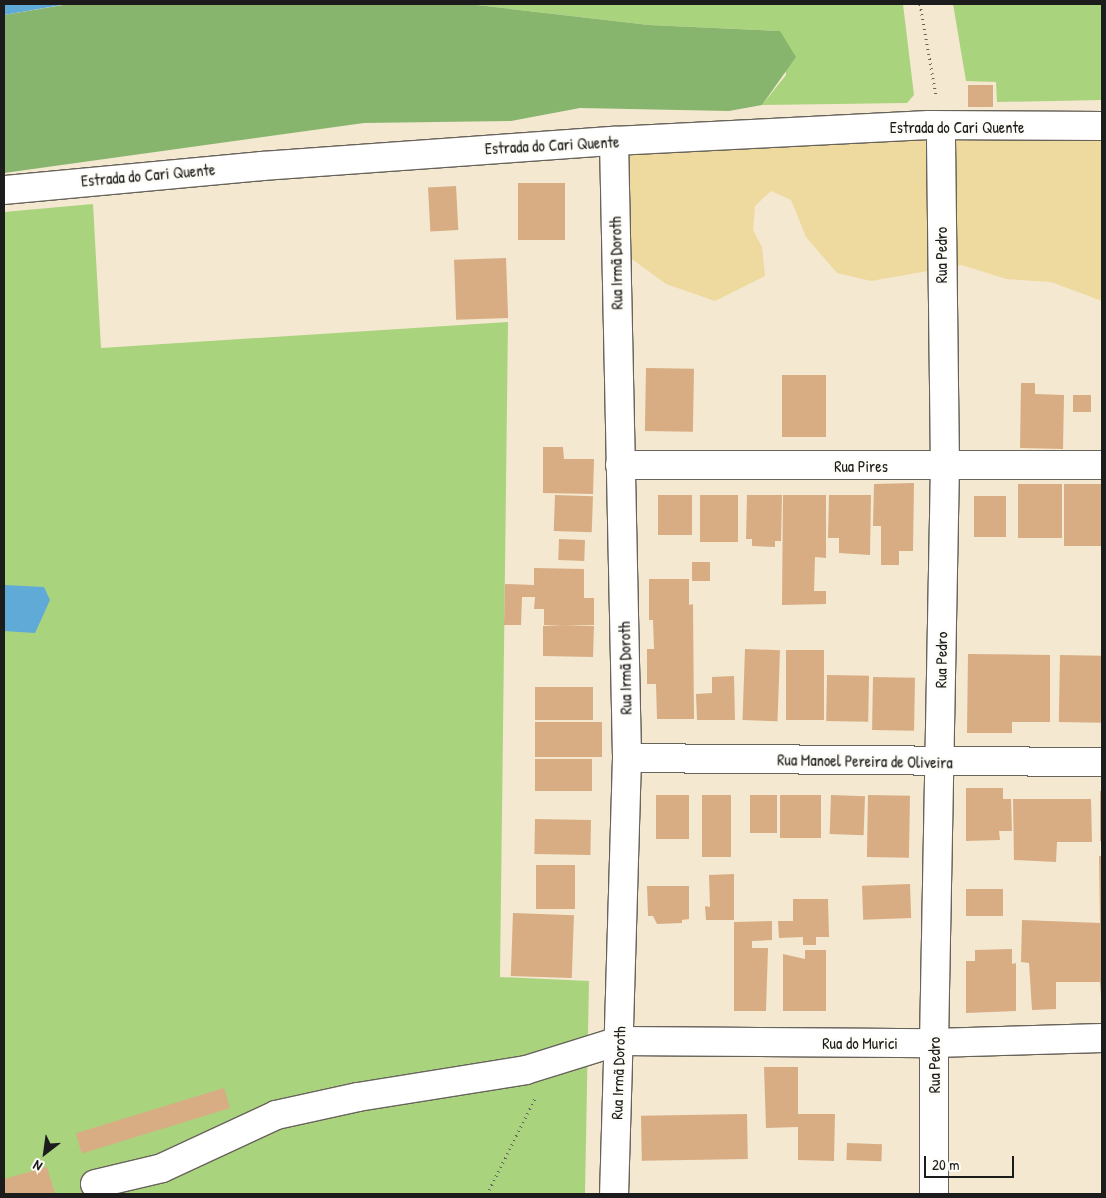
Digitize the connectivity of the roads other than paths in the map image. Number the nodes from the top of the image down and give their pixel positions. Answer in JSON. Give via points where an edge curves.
{"nodes":[{"id":1,"x":941,"y":126,"type":"junction"},
{"id":2,"x":1102,"y":126,"type":"edge"},
{"id":3,"x":614,"y":141,"type":"junction"},
{"id":4,"x":4,"y":190,"type":"edge"},
{"id":5,"x":620,"y":464,"type":"junction"},
{"id":6,"x":1102,"y":465,"type":"edge"},
{"id":7,"x":945,"y":467,"type":"junction"},
{"id":8,"x":628,"y":758,"type":"junction"},
{"id":9,"x":938,"y":762,"type":"junction"},
{"id":10,"x":1102,"y":762,"type":"edge"},
{"id":11,"x":1102,"y":1038,"type":"edge"},
{"id":12,"x":618,"y":1041,"type":"junction"},
{"id":13,"x":934,"y":1043,"type":"junction"},
{"id":14,"x":95,"y":1184,"type":"dead end"},
{"id":15,"x":614,"y":1194,"type":"edge"},
{"id":16,"x":934,"y":1194,"type":"edge"}],
"edges":[{"from":1,"to":2,"type":"street","name":"Estrada do Cari Quente"},
{"from":1,"to":3,"type":"street","name":"Estrada do Cari Quente"},
{"from":1,"to":7,"type":"street","name":"Rua Pedro"},
{"from":3,"to":4,"type":"street","name":"Estrada do Cari Quente","via":[[252,166]]},
{"from":3,"to":5,"type":"street","name":"Rua Irmã Doroth"},
{"from":5,"to":7,"type":"street","name":"Rua Pires"},
{"from":5,"to":8,"type":"street","name":"Rua Irmã Doroth"},
{"from":6,"to":7,"type":"street","name":"Rua Pires"},
{"from":7,"to":9,"type":"street","name":"Rua Pedro"},
{"from":8,"to":9,"type":"street","name":"Rua Manoel Pereira de Oliveira"},
{"from":8,"to":12,"type":"street","name":"Rua Irmã Doroth"},
{"from":9,"to":10,"type":"street","name":"Rua Manoel Pereira de Oliveira"},
{"from":9,"to":13,"type":"street","name":"Rua Pedro"},
{"from":11,"to":13,"type":"street","name":"Rua do Murici"},
{"from":12,"to":13,"type":"street","name":"Rua do Murici"},
{"from":12,"to":14,"type":"street","name":"Rua do Murici","via":[[526,1070],[358,1097],[276,1115],[162,1168]]},
{"from":12,"to":15,"type":"street","name":"Rua Irmã Doroth"},
{"from":13,"to":16,"type":"street","name":"Rua Pedro"}]}
